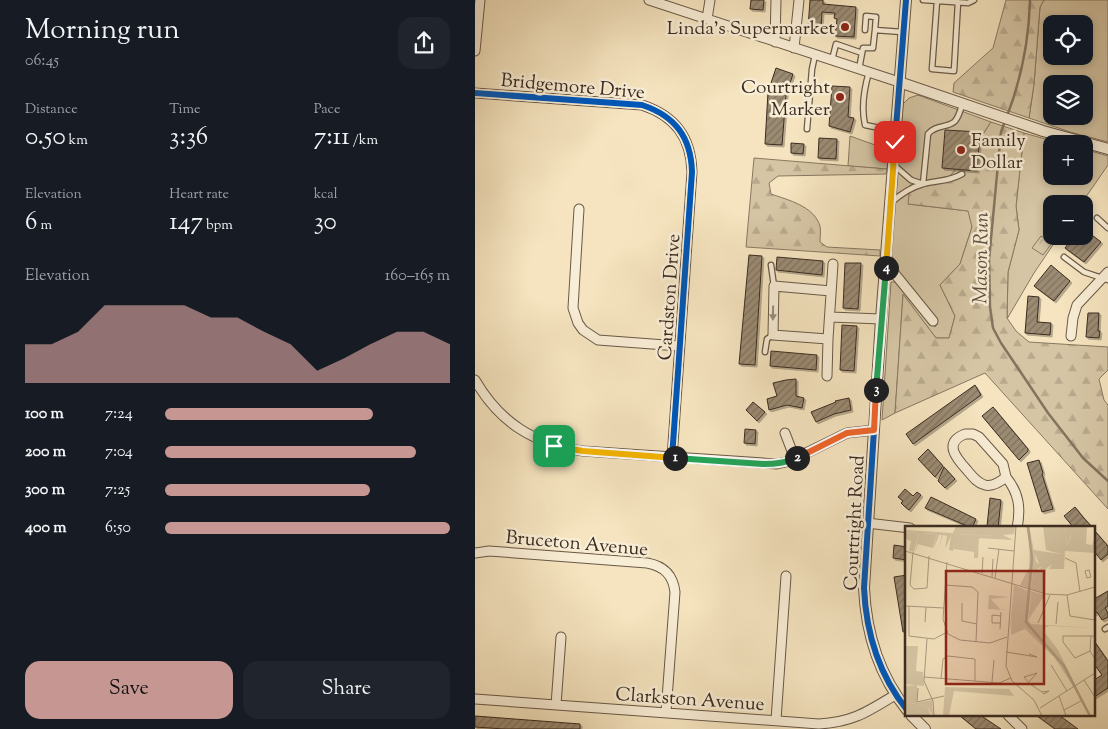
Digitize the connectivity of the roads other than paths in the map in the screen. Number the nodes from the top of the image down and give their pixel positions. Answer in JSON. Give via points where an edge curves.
{"nodes":[{"id":1,"x":480,"y":0,"type":"edge"},
{"id":2,"x":649,"y":0,"type":"edge"},
{"id":3,"x":710,"y":0,"type":"edge"},
{"id":4,"x":777,"y":0,"type":"edge"},
{"id":5,"x":799,"y":0,"type":"edge"},
{"id":6,"x":906,"y":0,"type":"edge"},
{"id":7,"x":923,"y":0,"type":"edge"},
{"id":8,"x":974,"y":0,"type":"edge"},
{"id":9,"x":937,"y":1,"type":"edge"},
{"id":10,"x":958,"y":2,"type":"junction"},
{"id":11,"x":707,"y":19,"type":"junction"},
{"id":12,"x":865,"y":30,"type":"dead end"},
{"id":13,"x":875,"y":30,"type":"junction"},
{"id":14,"x":903,"y":32,"type":"junction"},
{"id":15,"x":775,"y":42,"type":"junction"},
{"id":16,"x":794,"y":48,"type":"junction"},
{"id":17,"x":475,"y":51,"type":"edge"},
{"id":18,"x":862,"y":53,"type":"junction"},
{"id":19,"x":815,"y":55,"type":"junction"},
{"id":20,"x":832,"y":60,"type":"junction"},
{"id":21,"x":859,"y":69,"type":"junction"},
{"id":22,"x":869,"y":72,"type":"junction"},
{"id":23,"x":899,"y":82,"type":"junction"},
{"id":24,"x":475,"y":93,"type":"edge"},
{"id":25,"x":963,"y":104,"type":"junction"},
{"id":26,"x":807,"y":129,"type":"dead end"},
{"id":27,"x":896,"y":132,"type":"junction"},
{"id":28,"x":685,"y":139,"type":"joint"},
{"id":29,"x":1108,"y":149,"type":"edge"},
{"id":30,"x":893,"y":165,"type":"junction"},
{"id":31,"x":962,"y":174,"type":"dead end"},
{"id":32,"x":923,"y":184,"type":"junction"},
{"id":33,"x":890,"y":203,"type":"junction"},
{"id":34,"x":579,"y":209,"type":"dead end"},
{"id":35,"x":1097,"y":218,"type":"dead end"},
{"id":36,"x":1108,"y":228,"type":"edge"},
{"id":37,"x":1064,"y":256,"type":"dead end"},
{"id":38,"x":886,"y":263,"type":"junction"},
{"id":39,"x":833,"y":264,"type":"dead end"},
{"id":40,"x":771,"y":265,"type":"dead end"},
{"id":41,"x":1106,"y":277,"type":"edge"},
{"id":42,"x":774,"y":286,"type":"junction"},
{"id":43,"x":831,"y":291,"type":"junction"},
{"id":44,"x":830,"y":317,"type":"junction"},
{"id":45,"x":881,"y":320,"type":"junction"},
{"id":46,"x":933,"y":321,"type":"dead end"},
{"id":47,"x":773,"y":335,"type":"junction"},
{"id":48,"x":1071,"y":336,"type":"dead end"},
{"id":49,"x":828,"y":338,"type":"junction"},
{"id":50,"x":679,"y":346,"type":"junction"},
{"id":51,"x":765,"y":352,"type":"dead end"},
{"id":52,"x":827,"y":376,"type":"dead end"},
{"id":53,"x":475,"y":380,"type":"edge"},
{"id":54,"x":483,"y":394,"type":"junction"},
{"id":55,"x":475,"y":401,"type":"edge"},
{"id":56,"x":874,"y":430,"type":"junction"},
{"id":57,"x":785,"y":433,"type":"dead end"},
{"id":58,"x":672,"y":458,"type":"junction"},
{"id":59,"x":795,"y":459,"type":"junction"},
{"id":60,"x":1006,"y":477,"type":"junction"},
{"id":61,"x":867,"y":523,"type":"junction"},
{"id":62,"x":1017,"y":526,"type":"edge"},
{"id":63,"x":905,"y":527,"type":"edge"},
{"id":64,"x":475,"y":553,"type":"edge"},
{"id":65,"x":786,"y":576,"type":"dead end"},
{"id":66,"x":561,"y":637,"type":"dead end"},
{"id":67,"x":895,"y":695,"type":"junction"},
{"id":68,"x":475,"y":699,"type":"edge"},
{"id":69,"x":556,"y":705,"type":"junction"},
{"id":70,"x":905,"y":708,"type":"edge"},
{"id":71,"x":666,"y":712,"type":"junction"},
{"id":72,"x":912,"y":716,"type":"edge"},
{"id":73,"x":1010,"y":716,"type":"edge"},
{"id":74,"x":776,"y":720,"type":"junction"},
{"id":75,"x":925,"y":729,"type":"edge"},
{"id":76,"x":1022,"y":729,"type":"edge"}],
"edges":[{"from":1,"to":17,"type":"street"},
{"from":2,"to":11,"type":"street"},
{"from":3,"to":11,"type":"street"},
{"from":4,"to":15,"type":"street"},
{"from":5,"to":16,"type":"street"},
{"from":6,"to":14,"type":"street","name":"Courtright Road"},
{"from":7,"to":9,"type":"lane"},
{"from":8,"to":10,"type":"lane"},
{"from":9,"to":10,"type":"lane"},
{"from":9,"to":10,"type":"lane","via":[[932,68],[954,72]]},
{"from":11,"to":15,"type":"street"},
{"from":12,"to":13,"type":"lane","via":[[866,16],[876,17]]},
{"from":13,"to":14,"type":"lane"},
{"from":13,"to":18,"type":"lane","via":[[873,48],[863,48]]},
{"from":14,"to":23,"type":"street","name":"Courtright Road"},
{"from":15,"to":16,"type":"street"},
{"from":16,"to":19,"type":"street"},
{"from":18,"to":20,"type":"lane","via":[[836,44]]},
{"from":18,"to":21,"type":"lane"},
{"from":19,"to":20,"type":"street"},
{"from":19,"to":26,"type":"lane"},
{"from":20,"to":21,"type":"street"},
{"from":21,"to":22,"type":"street"},
{"from":22,"to":23,"type":"street"},
{"from":22,"to":27,"type":"lane","via":[[864,88],[865,125]]},
{"from":23,"to":25,"type":"street"},
{"from":23,"to":27,"type":"street","name":"Courtright Road"},
{"from":24,"to":28,"type":"street","name":"Bridgemore Drive","via":[[642,105],[661,112]]},
{"from":25,"to":29,"type":"street","via":[[1070,140]]},
{"from":25,"to":32,"type":"lane","via":[[956,120],[931,129],[928,134]]},
{"from":27,"to":30,"type":"street","name":"Courtright Road"},
{"from":28,"to":50,"type":"street","name":"Cardston Drive","via":[[692,172]]},
{"from":30,"to":32,"type":"lane","via":[[911,180]]},
{"from":30,"to":33,"type":"street","name":"Courtright Road"},
{"from":31,"to":32,"type":"lane","via":[[945,181]]},
{"from":32,"to":33,"type":"lane"},
{"from":33,"to":38,"type":"street","name":"Courtright Road"},
{"from":34,"to":50,"type":"street","via":[[572,300],[575,316],[583,330],[604,341]]},
{"from":35,"to":36,"type":"lane"},
{"from":37,"to":41,"type":"lane","via":[[1084,272]]},
{"from":38,"to":45,"type":"street","name":"Courtright Road"},
{"from":38,"to":46,"type":"street"},
{"from":39,"to":43,"type":"street"},
{"from":40,"to":42,"type":"lane"},
{"from":41,"to":48,"type":"street","via":[[1077,306]]},
{"from":42,"to":43,"type":"street"},
{"from":42,"to":47,"type":"street","one_way":true},
{"from":43,"to":44,"type":"street"},
{"from":44,"to":45,"type":"street"},
{"from":44,"to":49,"type":"street"},
{"from":45,"to":56,"type":"street","name":"Courtright Road"},
{"from":47,"to":49,"type":"street"},
{"from":47,"to":51,"type":"lane","via":[[767,339]]},
{"from":49,"to":52,"type":"street"},
{"from":50,"to":58,"type":"street","name":"Cardston Drive"},
{"from":53,"to":54,"type":"street"},
{"from":54,"to":55,"type":"street"},
{"from":54,"to":58,"type":"street","via":[[514,426],[554,446]]},
{"from":56,"to":59,"type":"street","via":[[847,433]]},
{"from":56,"to":61,"type":"street","name":"Courtright Road"},
{"from":57,"to":59,"type":"street"},
{"from":58,"to":59,"type":"street","via":[[763,464]]},
{"from":60,"to":60,"type":"street","via":[[993,485],[978,482],[956,458],[953,451],[958,437],[965,434],[979,436],[1003,464]]},
{"from":60,"to":62,"type":"street","via":[[1019,498]]},
{"from":61,"to":63,"type":"street"},
{"from":61,"to":67,"type":"street","name":"Courtright Road","via":[[866,618],[878,660]]},
{"from":64,"to":71,"type":"street","name":"Bruceton Avenue","via":[[489,551],[647,563],[667,571],[675,592]]},
{"from":65,"to":74,"type":"street"},
{"from":66,"to":69,"type":"street"},
{"from":67,"to":70,"type":"street","name":"Courtright Road"},
{"from":67,"to":74,"type":"street","name":"Clarkston Avenue","via":[[847,721],[819,724]]},
{"from":68,"to":69,"type":"street","name":"Clarkston Avenue"},
{"from":69,"to":71,"type":"street","name":"Clarkston Avenue"},
{"from":71,"to":74,"type":"street","name":"Clarkston Avenue"},
{"from":72,"to":75,"type":"street"},
{"from":73,"to":76,"type":"street"}]}
